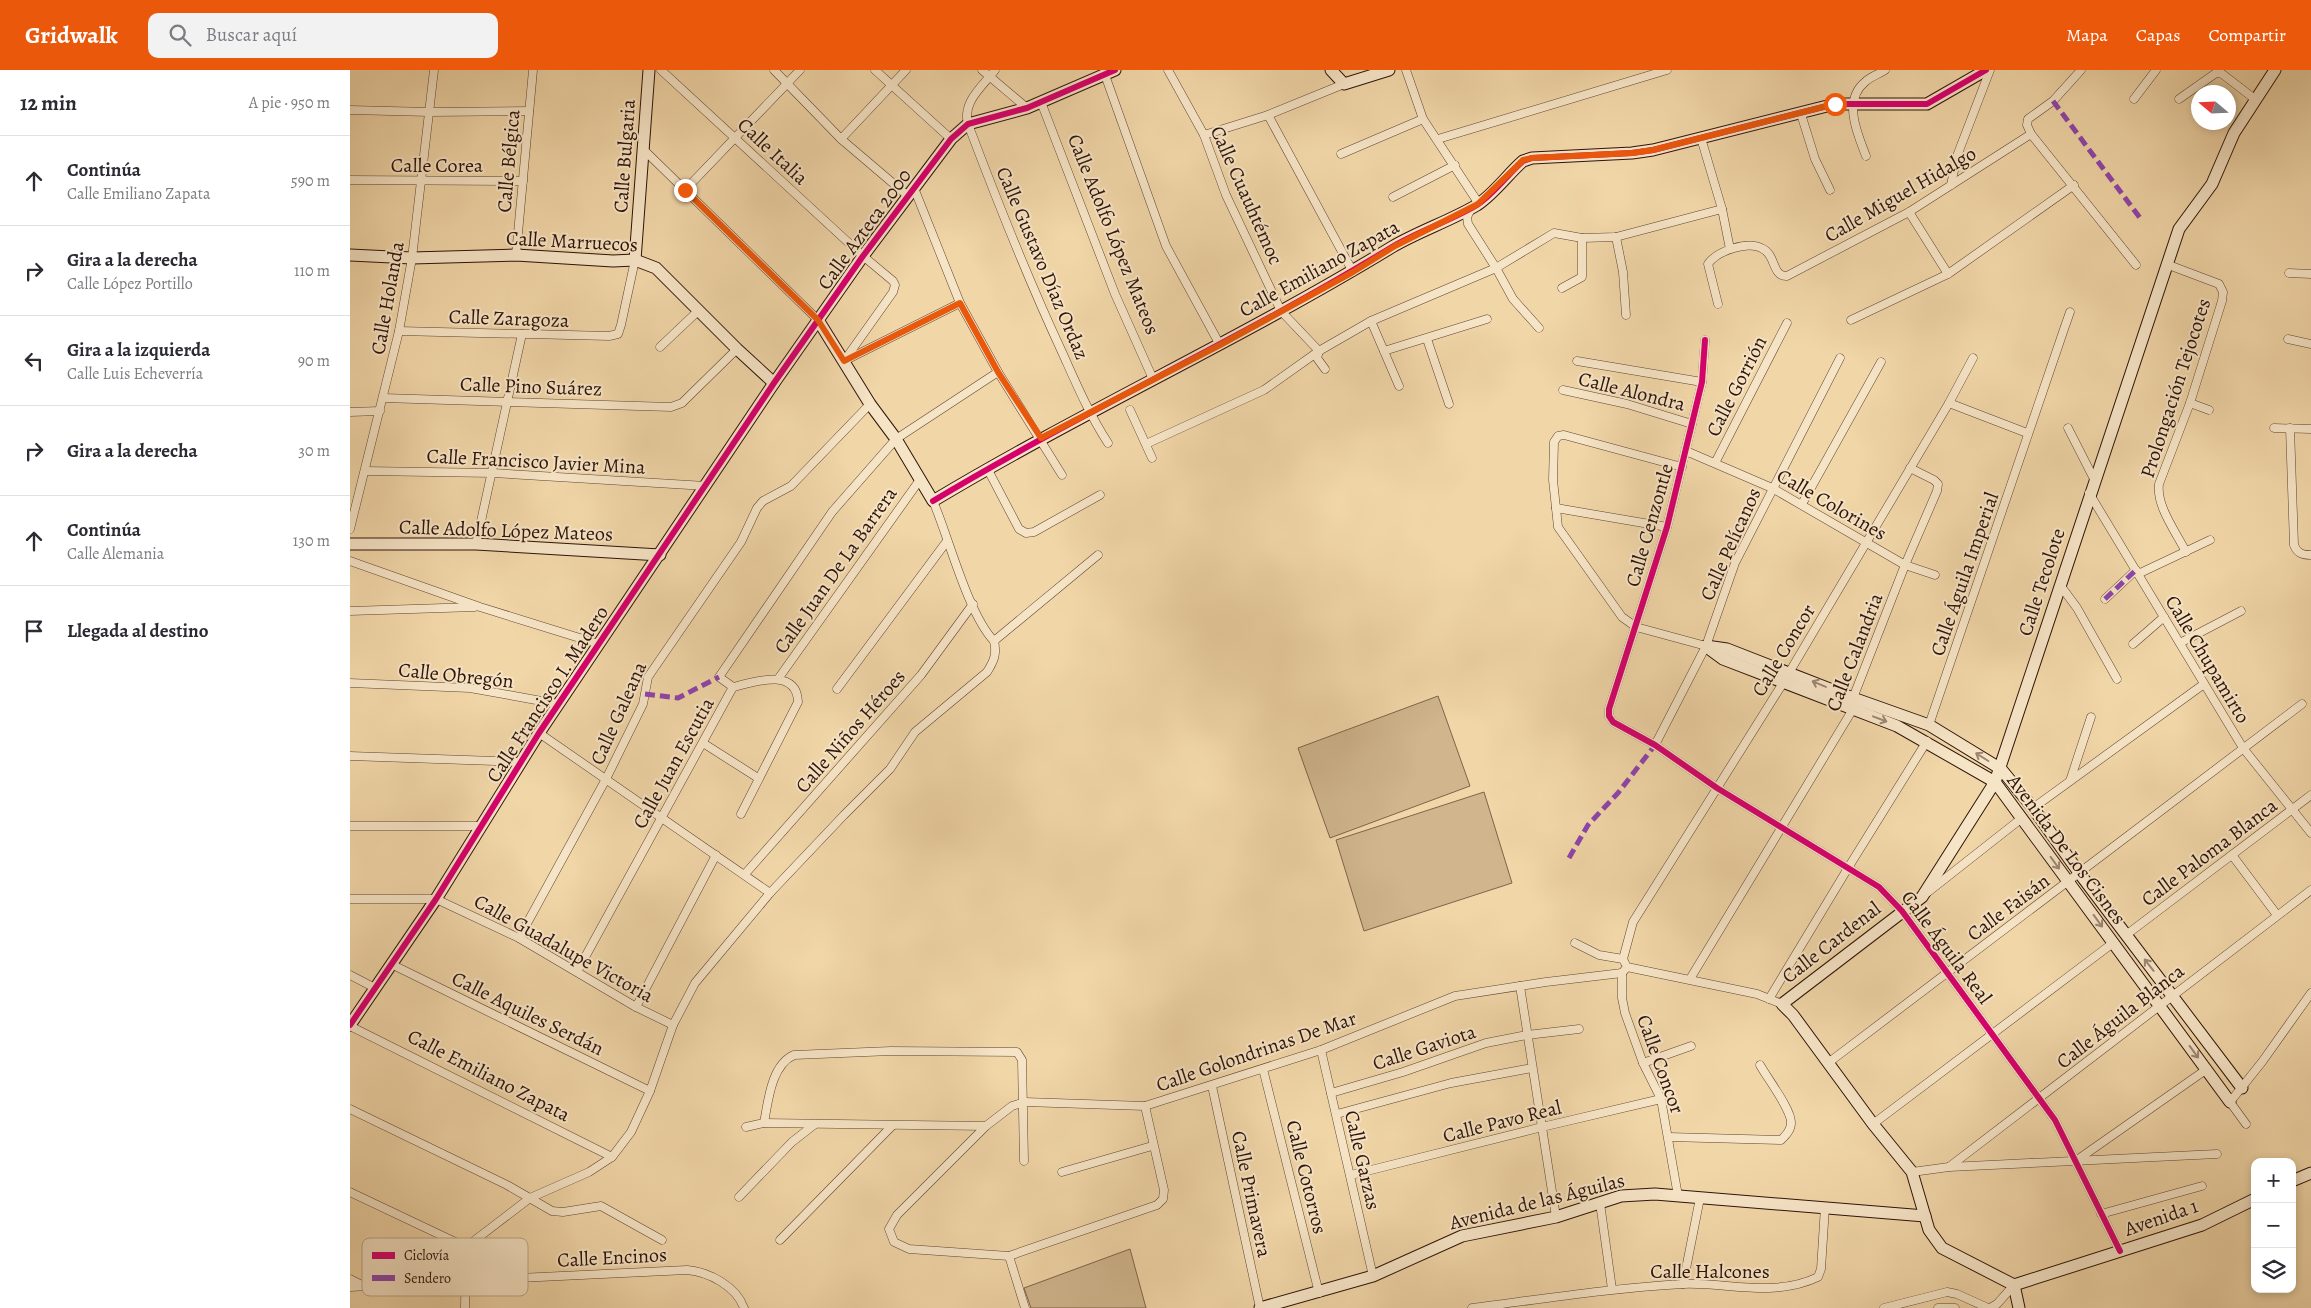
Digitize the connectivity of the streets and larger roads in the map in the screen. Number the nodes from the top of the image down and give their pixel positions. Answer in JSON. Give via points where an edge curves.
{"nodes":[{"id":1,"x":434,"y":70,"type":"edge"},
{"id":2,"x":533,"y":70,"type":"edge"},
{"id":3,"x":650,"y":70,"type":"edge"},
{"id":4,"x":661,"y":70,"type":"edge"},
{"id":5,"x":774,"y":70,"type":"edge"},
{"id":6,"x":800,"y":70,"type":"edge"},
{"id":7,"x":875,"y":70,"type":"edge"},
{"id":8,"x":906,"y":70,"type":"edge"},
{"id":9,"x":982,"y":70,"type":"edge"},
{"id":10,"x":995,"y":70,"type":"edge"},
{"id":11,"x":1168,"y":70,"type":"edge"},
{"id":12,"x":1331,"y":70,"type":"edge"},
{"id":13,"x":1406,"y":70,"type":"edge"},
{"id":14,"x":1667,"y":70,"type":"edge"},
{"id":15,"x":1885,"y":70,"type":"edge"},
{"id":16,"x":1986,"y":70,"type":"edge"},
{"id":17,"x":1990,"y":70,"type":"edge"},
{"id":18,"x":2081,"y":70,"type":"edge"},
{"id":19,"x":2156,"y":70,"type":"edge"},
{"id":20,"x":2275,"y":70,"type":"edge"},
{"id":21,"x":1383,"y":71,"type":"edge"},
{"id":22,"x":1110,"y":73,"type":"edge"},
{"id":23,"x":989,"y":77,"type":"junction"},
{"id":24,"x":787,"y":84,"type":"junction"},
{"id":25,"x":1344,"y":84,"type":"junction"},
{"id":26,"x":891,"y":85,"type":"junction"},
{"id":27,"x":2134,"y":99,"type":"dead end"},
{"id":28,"x":2180,"y":99,"type":"dead end"},
{"id":29,"x":2256,"y":100,"type":"junction"},
{"id":30,"x":1041,"y":102,"type":"junction"},
{"id":31,"x":1854,"y":104,"type":"junction"},
{"id":32,"x":1027,"y":108,"type":"junction"},
{"id":33,"x":350,"y":110,"type":"edge"},
{"id":34,"x":529,"y":111,"type":"junction"},
{"id":35,"x":430,"y":112,"type":"junction"},
{"id":36,"x":1801,"y":114,"type":"junction"},
{"id":37,"x":1268,"y":115,"type":"junction"},
{"id":38,"x":1423,"y":119,"type":"junction"},
{"id":39,"x":968,"y":124,"type":"junction"},
{"id":40,"x":1204,"y":134,"type":"junction"},
{"id":41,"x":2031,"y":134,"type":"junction"},
{"id":42,"x":735,"y":138,"type":"junction"},
{"id":43,"x":1702,"y":138,"type":"junction"},
{"id":44,"x":841,"y":139,"type":"junction"},
{"id":45,"x":951,"y":139,"type":"junction"},
{"id":46,"x":1438,"y":140,"type":"junction"},
{"id":47,"x":643,"y":149,"type":"junction"},
{"id":48,"x":1341,"y":154,"type":"dead end"},
{"id":49,"x":1866,"y":156,"type":"dead end"},
{"id":50,"x":1455,"y":165,"type":"junction"},
{"id":51,"x":350,"y":180,"type":"edge"},
{"id":52,"x":523,"y":181,"type":"junction"},
{"id":53,"x":421,"y":182,"type":"junction"},
{"id":54,"x":1951,"y":185,"type":"junction"},
{"id":55,"x":2074,"y":185,"type":"junction"},
{"id":56,"x":685,"y":190,"type":"junction"},
{"id":57,"x":1830,"y":190,"type":"dead end"},
{"id":58,"x":911,"y":192,"type":"junction"},
{"id":59,"x":1393,"y":197,"type":"dead end"},
{"id":60,"x":1475,"y":205,"type":"junction"},
{"id":61,"x":1722,"y":209,"type":"junction"},
{"id":62,"x":1909,"y":212,"type":"junction"},
{"id":63,"x":1582,"y":238,"type":"junction"},
{"id":64,"x":1616,"y":238,"type":"junction"},
{"id":65,"x":1730,"y":249,"type":"junction"},
{"id":66,"x":350,"y":255,"type":"edge"},
{"id":67,"x":516,"y":255,"type":"junction"},
{"id":68,"x":863,"y":256,"type":"junction"},
{"id":69,"x":412,"y":258,"type":"junction"},
{"id":70,"x":635,"y":260,"type":"junction"},
{"id":71,"x":2166,"y":264,"type":"junction"},
{"id":72,"x":2136,"y":265,"type":"dead end"},
{"id":73,"x":1496,"y":268,"type":"junction"},
{"id":74,"x":1353,"y":272,"type":"junction"},
{"id":75,"x":2289,"y":273,"type":"dead end"},
{"id":76,"x":1948,"y":274,"type":"junction"},
{"id":77,"x":2311,"y":274,"type":"edge"},
{"id":78,"x":1562,"y":288,"type":"dead end"},
{"id":79,"x":960,"y":303,"type":"junction"},
{"id":80,"x":1718,"y":304,"type":"dead end"},
{"id":81,"x":698,"y":311,"type":"junction"},
{"id":82,"x":1280,"y":311,"type":"junction"},
{"id":83,"x":2070,"y":312,"type":"dead end"},
{"id":84,"x":1626,"y":315,"type":"dead end"},
{"id":85,"x":1487,"y":319,"type":"dead end"},
{"id":86,"x":818,"y":320,"type":"junction"},
{"id":87,"x":1851,"y":320,"type":"dead end"},
{"id":88,"x":1371,"y":321,"type":"junction"},
{"id":89,"x":1787,"y":323,"type":"dead end"},
{"id":90,"x":1539,"y":328,"type":"dead end"},
{"id":91,"x":399,"y":330,"type":"junction"},
{"id":92,"x":522,"y":334,"type":"junction"},
{"id":93,"x":618,"y":334,"type":"joint"},
{"id":94,"x":1427,"y":339,"type":"junction"},
{"id":95,"x":2288,"y":339,"type":"dead end"},
{"id":96,"x":1705,"y":340,"type":"dead end"},
{"id":97,"x":2311,"y":344,"type":"edge"},
{"id":98,"x":1220,"y":345,"type":"junction"},
{"id":99,"x":660,"y":347,"type":"dead end"},
{"id":100,"x":736,"y":350,"type":"junction"},
{"id":101,"x":1319,"y":351,"type":"junction"},
{"id":102,"x":1384,"y":352,"type":"junction"},
{"id":103,"x":1840,"y":358,"type":"dead end"},
{"id":104,"x":1973,"y":358,"type":"dead end"},
{"id":105,"x":844,"y":361,"type":"junction"},
{"id":106,"x":1578,"y":361,"type":"dead end"},
{"id":107,"x":1881,"y":362,"type":"dead end"},
{"id":108,"x":1325,"y":369,"type":"dead end"},
{"id":109,"x":998,"y":372,"type":"junction"},
{"id":110,"x":1154,"y":379,"type":"junction"},
{"id":111,"x":1702,"y":382,"type":"junction"},
{"id":112,"x":774,"y":383,"type":"junction"},
{"id":113,"x":1399,"y":386,"type":"dead end"},
{"id":114,"x":1563,"y":390,"type":"dead end"},
{"id":115,"x":383,"y":398,"type":"junction"},
{"id":116,"x":508,"y":402,"type":"junction"},
{"id":117,"x":2190,"y":403,"type":"junction"},
{"id":118,"x":870,"y":404,"type":"junction"},
{"id":119,"x":1449,"y":404,"type":"dead end"},
{"id":120,"x":1949,"y":404,"type":"junction"},
{"id":121,"x":1130,"y":410,"type":"dead end"},
{"id":122,"x":2209,"y":410,"type":"dead end"},
{"id":123,"x":380,"y":411,"type":"junction"},
{"id":124,"x":350,"y":412,"type":"edge"},
{"id":125,"x":1091,"y":414,"type":"junction"},
{"id":126,"x":1692,"y":424,"type":"junction"},
{"id":127,"x":2068,"y":428,"type":"dead end"},
{"id":128,"x":2274,"y":428,"type":"dead end"},
{"id":129,"x":2290,"y":428,"type":"junction"},
{"id":130,"x":2311,"y":429,"type":"edge"},
{"id":131,"x":2027,"y":433,"type":"junction"},
{"id":132,"x":1041,"y":438,"type":"junction"},
{"id":133,"x":896,"y":439,"type":"junction"},
{"id":134,"x":1108,"y":443,"type":"dead end"},
{"id":135,"x":1146,"y":444,"type":"junction"},
{"id":136,"x":1686,"y":451,"type":"junction"},
{"id":137,"x":1152,"y":458,"type":"dead end"},
{"id":138,"x":1715,"y":464,"type":"junction"},
{"id":139,"x":1682,"y":467,"type":"junction"},
{"id":140,"x":987,"y":468,"type":"junction"},
{"id":141,"x":1910,"y":468,"type":"junction"},
{"id":142,"x":366,"y":470,"type":"junction"},
{"id":143,"x":493,"y":473,"type":"junction"},
{"id":144,"x":1062,"y":475,"type":"dead end"},
{"id":145,"x":2094,"y":479,"type":"junction"},
{"id":146,"x":919,"y":481,"type":"junction"},
{"id":147,"x":706,"y":486,"type":"junction"},
{"id":148,"x":1772,"y":488,"type":"junction"},
{"id":149,"x":2089,"y":493,"type":"junction"},
{"id":150,"x":1100,"y":495,"type":"dead end"},
{"id":151,"x":932,"y":501,"type":"junction"},
{"id":152,"x":1802,"y":504,"type":"junction"},
{"id":153,"x":1556,"y":508,"type":"junction"},
{"id":154,"x":1667,"y":527,"type":"junction"},
{"id":155,"x":350,"y":529,"type":"edge"},
{"id":156,"x":2210,"y":540,"type":"dead end"},
{"id":157,"x":947,"y":541,"type":"junction"},
{"id":158,"x":1867,"y":543,"type":"junction"},
{"id":159,"x":350,"y":544,"type":"edge"},
{"id":160,"x":476,"y":544,"type":"junction"},
{"id":161,"x":2186,"y":552,"type":"junction"},
{"id":162,"x":660,"y":555,"type":"junction"},
{"id":163,"x":1098,"y":555,"type":"dead end"},
{"id":164,"x":2311,"y":555,"type":"edge"},
{"id":165,"x":350,"y":561,"type":"edge"},
{"id":166,"x":1905,"y":565,"type":"junction"},
{"id":167,"x":2137,"y":572,"type":"junction"},
{"id":168,"x":1935,"y":575,"type":"dead end"},
{"id":169,"x":783,"y":582,"type":"joint"},
{"id":170,"x":2060,"y":585,"type":"junction"},
{"id":171,"x":2105,"y":599,"type":"dead end"},
{"id":172,"x":973,"y":604,"type":"junction"},
{"id":173,"x":480,"y":607,"type":"junction"},
{"id":174,"x":350,"y":611,"type":"edge"},
{"id":175,"x":2242,"y":611,"type":"dead end"},
{"id":176,"x":2164,"y":617,"type":"junction"},
{"id":177,"x":1636,"y":627,"type":"junction"},
{"id":178,"x":993,"y":639,"type":"junction"},
{"id":179,"x":599,"y":644,"type":"junction"},
{"id":180,"x":2133,"y":644,"type":"dead end"},
{"id":181,"x":2180,"y":644,"type":"junction"},
{"id":182,"x":1706,"y":646,"type":"junction"},
{"id":183,"x":1789,"y":671,"type":"junction"},
{"id":184,"x":778,"y":679,"type":"junction"},
{"id":185,"x":2117,"y":679,"type":"dead end"},
{"id":186,"x":1783,"y":682,"type":"junction"},
{"id":187,"x":350,"y":683,"type":"edge"},
{"id":188,"x":2204,"y":684,"type":"junction"},
{"id":189,"x":733,"y":688,"type":"junction"},
{"id":190,"x":837,"y":689,"type":"dead end"},
{"id":191,"x":1853,"y":703,"type":"junction"},
{"id":192,"x":558,"y":704,"type":"junction"},
{"id":193,"x":2302,"y":704,"type":"dead end"},
{"id":194,"x":1609,"y":716,"type":"joint"},
{"id":195,"x":2091,"y":717,"type":"dead end"},
{"id":196,"x":1930,"y":724,"type":"junction"},
{"id":197,"x":539,"y":733,"type":"junction"},
{"id":198,"x":1927,"y":741,"type":"junction"},
{"id":199,"x":702,"y":743,"type":"junction"},
{"id":200,"x":1655,"y":745,"type":"junction"},
{"id":201,"x":2243,"y":748,"type":"junction"},
{"id":202,"x":350,"y":756,"type":"edge"},
{"id":203,"x":521,"y":762,"type":"junction"},
{"id":204,"x":2001,"y":769,"type":"junction"},
{"id":205,"x":758,"y":778,"type":"junction"},
{"id":206,"x":606,"y":779,"type":"junction"},
{"id":207,"x":2070,"y":781,"type":"junction"},
{"id":208,"x":1995,"y":782,"type":"junction"},
{"id":209,"x":1717,"y":788,"type":"junction"},
{"id":210,"x":2311,"y":795,"type":"edge"},
{"id":211,"x":2033,"y":808,"type":"junction"},
{"id":212,"x":2292,"y":809,"type":"junction"},
{"id":213,"x":741,"y":814,"type":"dead end"},
{"id":214,"x":661,"y":817,"type":"junction"},
{"id":215,"x":2022,"y":818,"type":"junction"},
{"id":216,"x":350,"y":826,"type":"edge"},
{"id":217,"x":481,"y":826,"type":"junction"},
{"id":218,"x":1783,"y":827,"type":"junction"},
{"id":219,"x":2311,"y":833,"type":"edge"},
{"id":220,"x":716,"y":855,"type":"junction"},
{"id":221,"x":2232,"y":855,"type":"junction"},
{"id":222,"x":1848,"y":868,"type":"junction"},
{"id":223,"x":745,"y":874,"type":"junction"},
{"id":224,"x":2080,"y":874,"type":"junction"},
{"id":225,"x":2069,"y":882,"type":"junction"},
{"id":226,"x":2311,"y":890,"type":"edge"},
{"id":227,"x":770,"y":893,"type":"junction"},
{"id":228,"x":1922,"y":897,"type":"junction"},
{"id":229,"x":350,"y":899,"type":"edge"},
{"id":230,"x":436,"y":899,"type":"junction"},
{"id":231,"x":1902,"y":911,"type":"junction"},
{"id":232,"x":2277,"y":915,"type":"junction"},
{"id":233,"x":2126,"y":935,"type":"junction"},
{"id":234,"x":519,"y":938,"type":"junction"},
{"id":235,"x":2113,"y":942,"type":"junction"},
{"id":236,"x":1575,"y":943,"type":"dead end"},
{"id":237,"x":1622,"y":959,"type":"junction"},
{"id":238,"x":392,"y":964,"type":"junction"},
{"id":239,"x":578,"y":970,"type":"junction"},
{"id":240,"x":1624,"y":970,"type":"junction"},
{"id":241,"x":1947,"y":972,"type":"junction"},
{"id":242,"x":350,"y":975,"type":"edge"},
{"id":243,"x":1690,"y":979,"type":"junction"},
{"id":244,"x":1520,"y":986,"type":"junction"},
{"id":245,"x":375,"y":988,"type":"junction"},
{"id":246,"x":2311,"y":993,"type":"edge"},
{"id":247,"x":2172,"y":995,"type":"junction"},
{"id":248,"x":1769,"y":999,"type":"junction"},
{"id":249,"x":1782,"y":1004,"type":"junction"},
{"id":250,"x":2160,"y":1004,"type":"junction"},
{"id":251,"x":636,"y":1007,"type":"junction"},
{"id":252,"x":350,"y":1025,"type":"edge"},
{"id":253,"x":673,"y":1025,"type":"junction"},
{"id":254,"x":1579,"y":1029,"type":"dead end"},
{"id":255,"x":1992,"y":1033,"type":"junction"},
{"id":256,"x":1527,"y":1035,"type":"junction"},
{"id":257,"x":1691,"y":1046,"type":"dead end"},
{"id":258,"x":1321,"y":1050,"type":"junction"},
{"id":259,"x":1828,"y":1062,"type":"junction"},
{"id":260,"x":1643,"y":1063,"type":"junction"},
{"id":261,"x":1760,"y":1066,"type":"dead end"},
{"id":262,"x":1532,"y":1068,"type":"junction"},
{"id":263,"x":1263,"y":1069,"type":"junction"},
{"id":264,"x":2207,"y":1069,"type":"junction"},
{"id":265,"x":1212,"y":1086,"type":"junction"},
{"id":266,"x":2242,"y":1088,"type":"junction"},
{"id":267,"x":650,"y":1091,"type":"junction"},
{"id":268,"x":1331,"y":1093,"type":"junction"},
{"id":269,"x":1661,"y":1099,"type":"junction"},
{"id":270,"x":2040,"y":1099,"type":"junction"},
{"id":271,"x":1024,"y":1102,"type":"junction"},
{"id":272,"x":2230,"y":1102,"type":"junction"},
{"id":273,"x":1144,"y":1106,"type":"junction"},
{"id":274,"x":350,"y":1109,"type":"edge"},
{"id":275,"x":1337,"y":1114,"type":"junction"},
{"id":276,"x":764,"y":1124,"type":"junction"},
{"id":277,"x":815,"y":1124,"type":"junction"},
{"id":278,"x":1874,"y":1124,"type":"junction"},
{"id":279,"x":2246,"y":1124,"type":"dead end"},
{"id":280,"x":893,"y":1125,"type":"junction"},
{"id":281,"x":986,"y":1126,"type":"junction"},
{"id":282,"x":746,"y":1127,"type":"dead end"},
{"id":283,"x":1542,"y":1127,"type":"junction"},
{"id":284,"x":1669,"y":1138,"type":"junction"},
{"id":285,"x":1152,"y":1146,"type":"junction"},
{"id":286,"x":2217,"y":1154,"type":"dead end"},
{"id":287,"x":612,"y":1157,"type":"junction"},
{"id":288,"x":1024,"y":1161,"type":"dead end"},
{"id":289,"x":2076,"y":1161,"type":"junction"},
{"id":290,"x":1949,"y":1167,"type":"junction"},
{"id":291,"x":1062,"y":1172,"type":"dead end"},
{"id":292,"x":1912,"y":1172,"type":"junction"},
{"id":293,"x":2311,"y":1173,"type":"edge"},
{"id":294,"x":1350,"y":1176,"type":"junction"},
{"id":295,"x":2296,"y":1179,"type":"edge"},
{"id":296,"x":2202,"y":1186,"type":"dead end"},
{"id":297,"x":350,"y":1192,"type":"edge"},
{"id":298,"x":1678,"y":1196,"type":"junction"},
{"id":299,"x":739,"y":1197,"type":"dead end"},
{"id":300,"x":530,"y":1198,"type":"junction"},
{"id":301,"x":1700,"y":1198,"type":"junction"},
{"id":302,"x":2251,"y":1201,"type":"edge"},
{"id":303,"x":1600,"y":1203,"type":"junction"},
{"id":304,"x":1825,"y":1207,"type":"junction"},
{"id":305,"x":2101,"y":1214,"type":"junction"},
{"id":306,"x":1925,"y":1216,"type":"junction"},
{"id":307,"x":1556,"y":1217,"type":"junction"},
{"id":308,"x":447,"y":1238,"type":"edge"},
{"id":309,"x":478,"y":1238,"type":"edge"},
{"id":310,"x":662,"y":1240,"type":"dead end"},
{"id":311,"x":780,"y":1240,"type":"dead end"},
{"id":312,"x":2120,"y":1251,"type":"junction"},
{"id":313,"x":1009,"y":1256,"type":"junction"},
{"id":314,"x":1373,"y":1276,"type":"junction"},
{"id":315,"x":528,"y":1277,"type":"edge"},
{"id":316,"x":350,"y":1279,"type":"edge"},
{"id":317,"x":1683,"y":1284,"type":"junction"},
{"id":318,"x":2014,"y":1284,"type":"junction"},
{"id":319,"x":362,"y":1285,"type":"edge"},
{"id":320,"x":1612,"y":1290,"type":"junction"},
{"id":321,"x":1319,"y":1292,"type":"junction"},
{"id":322,"x":1947,"y":1292,"type":"junction"},
{"id":323,"x":1942,"y":1307,"type":"edge"},
{"id":324,"x":1993,"y":1307,"type":"edge"},
{"id":325,"x":744,"y":1308,"type":"edge"},
{"id":326,"x":1025,"y":1308,"type":"edge"},
{"id":327,"x":1260,"y":1308,"type":"edge"},
{"id":328,"x":1472,"y":1308,"type":"edge"},
{"id":329,"x":1884,"y":1308,"type":"edge"},
{"id":330,"x":1955,"y":1308,"type":"edge"},
{"id":331,"x":2019,"y":1308,"type":"edge"}],
"edges":[{"from":1,"to":35,"type":"street","name":"Calle Holanda"},
{"from":2,"to":34,"type":"street","name":"Calle Bélgica"},
{"from":3,"to":47,"type":"street","name":"Calle Bulgaria"},
{"from":4,"to":42,"type":"street","name":"Calle Italia"},
{"from":5,"to":24,"type":"street"},
{"from":6,"to":24,"type":"street"},
{"from":7,"to":26,"type":"street"},
{"from":8,"to":26,"type":"street"},
{"from":9,"to":23,"type":"street"},
{"from":10,"to":23,"type":"street"},
{"from":11,"to":40,"type":"street","name":"Calle Cuauhtémoc"},
{"from":12,"to":25,"type":"street"},
{"from":13,"to":38,"type":"street"},
{"from":14,"to":46,"type":"street"},
{"from":15,"to":31,"type":"street","via":[[1864,82]]},
{"from":16,"to":31,"type":"street","name":"Calle Emiliano Zapata","via":[[1927,104]]},
{"from":17,"to":54,"type":"street","via":[[1957,156]]},
{"from":18,"to":41,"type":"street","via":[[2053,101],[2026,122]]},
{"from":19,"to":27,"type":"street"},
{"from":20,"to":29,"type":"street","name":"Calle Tecolote"},
{"from":21,"to":25,"type":"street"},
{"from":22,"to":30,"type":"street"},
{"from":22,"to":98,"type":"street","via":[[1166,246]]},
{"from":23,"to":32,"type":"street"},
{"from":23,"to":39,"type":"street","via":[[967,106]]},
{"from":24,"to":42,"type":"street"},
{"from":24,"to":44,"type":"street"},
{"from":25,"to":37,"type":"street"},
{"from":26,"to":44,"type":"street"},
{"from":26,"to":45,"type":"street"},
{"from":28,"to":29,"type":"street","via":[[2216,73],[2221,73]]},
{"from":29,"to":71,"type":"street","name":"Calle Tecolote","via":[[2234,133],[2212,184],[2183,220]]},
{"from":30,"to":32,"type":"street"},
{"from":30,"to":110,"type":"street","name":"Calle Adolfo López Mateos","via":[[1115,294]]},
{"from":31,"to":36,"type":"street","name":"Calle Emiliano Zapata","via":[[1835,104]]},
{"from":31,"to":49,"type":"street","via":[[1853,122]]},
{"from":32,"to":39,"type":"street"},
{"from":33,"to":35,"type":"street"},
{"from":34,"to":35,"type":"street"},
{"from":34,"to":52,"type":"street","name":"Calle Bélgica"},
{"from":35,"to":53,"type":"street","name":"Calle Holanda"},
{"from":36,"to":43,"type":"street","name":"Calle Emiliano Zapata"},
{"from":36,"to":57,"type":"street","via":[[1815,159]]},
{"from":37,"to":40,"type":"street"},
{"from":37,"to":74,"type":"street"},
{"from":38,"to":46,"type":"street"},
{"from":38,"to":48,"type":"street"},
{"from":39,"to":45,"type":"street","name":"Calle Azteca 2000"},
{"from":39,"to":125,"type":"street","name":"Calle Gustavo Díaz Ordaz","via":[[1014,244]]},
{"from":40,"to":82,"type":"street","name":"Calle Cuauhtémoc","via":[[1226,195]]},
{"from":41,"to":54,"type":"street","name":"Calle Miguel Hidalgo"},
{"from":41,"to":55,"type":"street"},
{"from":42,"to":56,"type":"street"},
{"from":42,"to":68,"type":"street","name":"Calle Italia"},
{"from":43,"to":60,"type":"street","name":"Calle Emiliano Zapata","via":[[1632,153],[1532,158],[1516,167]]},
{"from":43,"to":61,"type":"street"},
{"from":44,"to":58,"type":"street"},
{"from":45,"to":58,"type":"street","name":"Calle Azteca 2000"},
{"from":46,"to":50,"type":"street"},
{"from":47,"to":56,"type":"street"},
{"from":47,"to":70,"type":"street","name":"Calle Bulgaria"},
{"from":50,"to":59,"type":"street"},
{"from":50,"to":60,"type":"street"},
{"from":51,"to":53,"type":"street","name":"Calle Corea"},
{"from":52,"to":53,"type":"street","name":"Calle Corea"},
{"from":52,"to":67,"type":"street","name":"Calle Bélgica"},
{"from":53,"to":69,"type":"street","name":"Calle Holanda"},
{"from":54,"to":62,"type":"street","name":"Calle Miguel Hidalgo"},
{"from":55,"to":72,"type":"street"},
{"from":55,"to":76,"type":"street"},
{"from":56,"to":86,"type":"street"},
{"from":58,"to":68,"type":"street","name":"Calle Azteca 2000"},
{"from":58,"to":79,"type":"street"},
{"from":60,"to":73,"type":"street","via":[[1467,221]]},
{"from":60,"to":74,"type":"street","name":"Calle Emiliano Zapata","via":[[1395,246]]},
{"from":61,"to":64,"type":"street"},
{"from":61,"to":65,"type":"street"},
{"from":62,"to":65,"type":"street","name":"Calle Miguel Hidalgo","via":[[1788,276],[1778,274],[1773,258],[1763,248]]},
{"from":62,"to":76,"type":"street"},
{"from":63,"to":64,"type":"street"},
{"from":63,"to":73,"type":"street","via":[[1554,233]]},
{"from":63,"to":78,"type":"street","via":[[1582,277]]},
{"from":64,"to":84,"type":"street","via":[[1623,272]]},
{"from":65,"to":80,"type":"street","via":[[1708,264]]},
{"from":66,"to":69,"type":"street","name":"Calle Marruecos"},
{"from":67,"to":69,"type":"street","name":"Calle Marruecos"},
{"from":67,"to":70,"type":"street","name":"Calle Marruecos"},
{"from":68,"to":86,"type":"street","name":"Calle Azteca 2000"},
{"from":68,"to":105,"type":"street","name":"Calle Italia","via":[[895,285]]},
{"from":69,"to":91,"type":"street","name":"Calle Holanda"},
{"from":70,"to":81,"type":"street","name":"Calle Marruecos","via":[[656,268]]},
{"from":70,"to":93,"type":"street","name":"Calle Bulgaria"},
{"from":71,"to":117,"type":"street","name":"Prolongación Tejocotes","via":[[2219,284],[2223,292]]},
{"from":71,"to":145,"type":"street","name":"Calle Tecolote"},
{"from":73,"to":88,"type":"street"},
{"from":73,"to":90,"type":"street","via":[[1513,299]]},
{"from":74,"to":82,"type":"street","name":"Calle Emiliano Zapata"},
{"from":75,"to":77,"type":"street"},
{"from":76,"to":87,"type":"street"},
{"from":79,"to":105,"type":"street"},
{"from":79,"to":109,"type":"street"},
{"from":81,"to":99,"type":"street"},
{"from":81,"to":100,"type":"street","name":"Calle Marruecos"},
{"from":82,"to":98,"type":"street","name":"Calle Emiliano Zapata"},
{"from":82,"to":101,"type":"street","name":"Calle Cuauhtémoc"},
{"from":83,"to":131,"type":"street","name":"Calle Águila Imperial"},
{"from":85,"to":94,"type":"street"},
{"from":86,"to":105,"type":"street"},
{"from":86,"to":112,"type":"street","name":"Calle Azteca 2000"},
{"from":88,"to":101,"type":"street"},
{"from":88,"to":102,"type":"street"},
{"from":89,"to":138,"type":"street","name":"Calle Gorrión"},
{"from":91,"to":92,"type":"street","name":"Calle Zaragoza"},
{"from":91,"to":115,"type":"street","name":"Calle Holanda"},
{"from":92,"to":93,"type":"street","name":"Calle Zaragoza"},
{"from":92,"to":116,"type":"street"},
{"from":94,"to":102,"type":"street"},
{"from":94,"to":119,"type":"street"},
{"from":95,"to":97,"type":"street"},
{"from":96,"to":111,"type":"street","name":"Calle Cenzontle"},
{"from":98,"to":110,"type":"street","name":"Calle Emiliano Zapata"},
{"from":100,"to":112,"type":"street","name":"Calle Marruecos"},
{"from":100,"to":116,"type":"street","name":"Calle Pino Suárez","via":[[677,406]]},
{"from":101,"to":108,"type":"street","via":[[1317,358]]},
{"from":101,"to":135,"type":"street","via":[[1264,390]]},
{"from":102,"to":113,"type":"street"},
{"from":103,"to":148,"type":"street","name":"Calle Pelícanos"},
{"from":104,"to":120,"type":"street","name":"Calle Concor"},
{"from":105,"to":118,"type":"street"},
{"from":106,"to":111,"type":"street"},
{"from":107,"to":152,"type":"street"},
{"from":109,"to":132,"type":"street"},
{"from":109,"to":133,"type":"street","name":"Calle Juan De La Barrera"},
{"from":110,"to":125,"type":"street","name":"Calle Emiliano Zapata"},
{"from":111,"to":126,"type":"street","name":"Calle Cenzontle"},
{"from":112,"to":147,"type":"street","name":"Calle Francisco I. Madero"},
{"from":114,"to":126,"type":"street","name":"Calle Alondra","via":[[1627,404]]},
{"from":115,"to":116,"type":"street","name":"Calle Pino Suárez"},
{"from":115,"to":123,"type":"street","name":"Calle Holanda"},
{"from":116,"to":143,"type":"street"},
{"from":117,"to":122,"type":"street"},
{"from":117,"to":161,"type":"street","name":"Prolongación Tejocotes","via":[[2158,493]]},
{"from":118,"to":133,"type":"street"},
{"from":118,"to":206,"type":"street","name":"Calle Galeana","via":[[791,486],[763,501],[757,508],[741,542],[648,677],[643,704]]},
{"from":120,"to":131,"type":"street"},
{"from":120,"to":141,"type":"street","name":"Calle Concor"},
{"from":121,"to":135,"type":"street"},
{"from":123,"to":124,"type":"street"},
{"from":123,"to":142,"type":"street","name":"Calle Holanda"},
{"from":125,"to":132,"type":"street","name":"Calle Emiliano Zapata"},
{"from":125,"to":134,"type":"street","name":"Calle Gustavo Díaz Ordaz"},
{"from":126,"to":136,"type":"street","name":"Calle Cenzontle"},
{"from":127,"to":145,"type":"street"},
{"from":128,"to":129,"type":"street"},
{"from":129,"to":130,"type":"street"},
{"from":129,"to":164,"type":"street","via":[[2294,545],[2297,551]]},
{"from":131,"to":196,"type":"street","name":"Calle Águila Imperial","via":[[2004,510]]},
{"from":132,"to":140,"type":"street","name":"Calle Emiliano Zapata"},
{"from":132,"to":144,"type":"street"},
{"from":133,"to":146,"type":"street"},
{"from":133,"to":169,"type":"street","name":"Calle Juan De La Barrera","via":[[832,512]]},
{"from":135,"to":137,"type":"street"},
{"from":136,"to":138,"type":"street","name":"Calle Colorines"},
{"from":136,"to":139,"type":"street","name":"Calle Cenzontle"},
{"from":138,"to":148,"type":"street","name":"Calle Colorines"},
{"from":139,"to":153,"type":"street","via":[[1619,448],[1558,436],[1554,442]]},
{"from":139,"to":154,"type":"street","name":"Calle Cenzontle"},
{"from":140,"to":150,"type":"street","via":[[1019,529],[1026,532],[1034,532]]},
{"from":140,"to":151,"type":"street","name":"Calle Emiliano Zapata"},
{"from":141,"to":158,"type":"street","name":"Calle Concor"},
{"from":141,"to":166,"type":"street","name":"Calle Calandria","via":[[1938,484]]},
{"from":142,"to":143,"type":"street","name":"Calle Francisco Javier Mina"},
{"from":142,"to":155,"type":"street","name":"Calle Holanda"},
{"from":143,"to":147,"type":"street","name":"Calle Francisco Javier Mina"},
{"from":143,"to":160,"type":"street"},
{"from":145,"to":149,"type":"street","name":"Calle Tecolote"},
{"from":146,"to":151,"type":"street"},
{"from":146,"to":184,"type":"street","name":"Calle Juan De La Barrera"},
{"from":147,"to":162,"type":"street","name":"Calle Francisco I. Madero"},
{"from":148,"to":152,"type":"street","name":"Calle Colorines"},
{"from":148,"to":182,"type":"street","name":"Calle Pelícanos","via":[[1735,563]]},
{"from":149,"to":167,"type":"street","name":"Calle Chupamirto"},
{"from":149,"to":170,"type":"street","name":"Calle Tecolote"},
{"from":151,"to":157,"type":"street"},
{"from":152,"to":158,"type":"street","name":"Calle Colorines"},
{"from":153,"to":154,"type":"street"},
{"from":153,"to":177,"type":"street","via":[[1562,533],[1622,617]]},
{"from":154,"to":177,"type":"street","name":"Calle Cenzontle"},
{"from":156,"to":161,"type":"street"},
{"from":157,"to":172,"type":"street"},
{"from":157,"to":190,"type":"street"},
{"from":158,"to":166,"type":"street","name":"Calle Colorines"},
{"from":158,"to":183,"type":"street","name":"Calle Concor"},
{"from":159,"to":160,"type":"street","name":"Calle Adolfo López Mateos"},
{"from":160,"to":162,"type":"street","name":"Calle Adolfo López Mateos"},
{"from":161,"to":167,"type":"street"},
{"from":162,"to":179,"type":"street","name":"Calle Francisco I. Madero"},
{"from":163,"to":178,"type":"street"},
{"from":165,"to":173,"type":"street"},
{"from":166,"to":168,"type":"street","name":"Calle Colorines"},
{"from":166,"to":191,"type":"street","name":"Calle Calandria"},
{"from":167,"to":171,"type":"street"},
{"from":167,"to":176,"type":"street","name":"Calle Chupamirto"},
{"from":169,"to":189,"type":"street","name":"Calle Juan Escutia","via":[[719,677]]},
{"from":170,"to":185,"type":"street","via":[[2077,608]]},
{"from":170,"to":204,"type":"street","name":"Calle Tecolote"},
{"from":172,"to":178,"type":"street"},
{"from":172,"to":223,"type":"street","name":"Calle Niños Héroes","via":[[921,675]]},
{"from":173,"to":174,"type":"street"},
{"from":173,"to":179,"type":"street"},
{"from":175,"to":181,"type":"street"},
{"from":176,"to":180,"type":"street"},
{"from":176,"to":181,"type":"street","name":"Calle Chupamirto"},
{"from":177,"to":182,"type":"street","name":"Avenida De Los Cisnes"},
{"from":177,"to":194,"type":"street","name":"Calle Cenzontle"},
{"from":178,"to":227,"type":"street","via":[[996,652],[987,672],[915,732],[890,769]]},
{"from":179,"to":192,"type":"street","name":"Calle Francisco I. Madero"},
{"from":181,"to":188,"type":"street","name":"Calle Chupamirto"},
{"from":182,"to":183,"type":"street","name":"Avenida De Los Cisnes","via":[[1727,648]]},
{"from":182,"to":186,"type":"street","name":"Avenida De Los Cisnes","via":[[1724,659]]},
{"from":182,"to":200,"type":"street","name":"Calle Pelícanos"},
{"from":183,"to":186,"type":"street","name":"Calle Concor"},
{"from":191,"to":183,"type":"street","name":"Avenida De Los Cisnes","one_way":true},
{"from":184,"to":189,"type":"street"},
{"from":184,"to":205,"type":"street","via":[[792,686],[798,693],[798,702]]},
{"from":186,"to":191,"type":"street","name":"Avenida De Los Cisnes"},
{"from":186,"to":209,"type":"street","name":"Calle Concor"},
{"from":187,"to":192,"type":"street","name":"Calle Obregón","via":[[470,688]]},
{"from":188,"to":201,"type":"street","name":"Calle Chupamirto"},
{"from":188,"to":207,"type":"street"},
{"from":189,"to":199,"type":"street","name":"Calle Juan Escutia"},
{"from":191,"to":196,"type":"street","name":"Avenida De Los Cisnes"},
{"from":191,"to":198,"type":"street","name":"Avenida De Los Cisnes","one_way":true},
{"from":191,"to":218,"type":"street","name":"Calle Calandria"},
{"from":192,"to":197,"type":"street","name":"Calle Francisco I. Madero"},
{"from":193,"to":201,"type":"street","name":"Calle Faisán"},
{"from":194,"to":200,"type":"street","name":"Calle Águila Real","via":[[1613,722]]},
{"from":195,"to":207,"type":"street"},
{"from":204,"to":196,"type":"street","name":"Avenida De Los Cisnes","one_way":true},
{"from":197,"to":203,"type":"street","name":"Calle Francisco I. Madero"},
{"from":197,"to":206,"type":"street"},
{"from":198,"to":208,"type":"street","name":"Avenida De Los Cisnes"},
{"from":198,"to":222,"type":"street"},
{"from":199,"to":205,"type":"street"},
{"from":199,"to":214,"type":"street","name":"Calle Juan Escutia"},
{"from":200,"to":209,"type":"street","name":"Calle Águila Real"},
{"from":201,"to":212,"type":"street","name":"Calle Chupamirto"},
{"from":201,"to":224,"type":"street","name":"Calle Faisán"},
{"from":202,"to":203,"type":"street"},
{"from":203,"to":217,"type":"street","name":"Calle Francisco I. Madero"},
{"from":204,"to":208,"type":"street","name":"Calle Tecolote"},
{"from":204,"to":211,"type":"street","name":"Avenida De Los Cisnes"},
{"from":205,"to":213,"type":"street"},
{"from":206,"to":214,"type":"street"},
{"from":206,"to":234,"type":"street","name":"Calle Galeana"},
{"from":207,"to":211,"type":"street"},
{"from":208,"to":215,"type":"street","name":"Avenida De Los Cisnes"},
{"from":208,"to":228,"type":"street","name":"Calle Tecolote"},
{"from":209,"to":218,"type":"street","name":"Calle Águila Real"},
{"from":209,"to":237,"type":"street","name":"Calle Concor","via":[[1633,922]]},
{"from":210,"to":212,"type":"street","name":"Calle Paloma Blanca"},
{"from":211,"to":224,"type":"street","name":"Avenida De Los Cisnes"},
{"from":212,"to":219,"type":"street","name":"Calle Chupamirto"},
{"from":212,"to":221,"type":"street","name":"Calle Paloma Blanca"},
{"from":214,"to":220,"type":"street"},
{"from":214,"to":239,"type":"street","name":"Calle Juan Escutia"},
{"from":215,"to":225,"type":"street","name":"Avenida De Los Cisnes","one_way":true},
{"from":215,"to":228,"type":"street","name":"Calle Cardenal"},
{"from":216,"to":217,"type":"street"},
{"from":217,"to":230,"type":"street","name":"Calle Francisco I. Madero"},
{"from":218,"to":222,"type":"street","name":"Calle Águila Real"},
{"from":218,"to":243,"type":"street","name":"Calle Calandria"},
{"from":220,"to":223,"type":"street"},
{"from":220,"to":251,"type":"street"},
{"from":221,"to":232,"type":"street"},
{"from":221,"to":233,"type":"street","name":"Calle Paloma Blanca"},
{"from":222,"to":231,"type":"street","name":"Calle Águila Real","via":[[1878,887]]},
{"from":222,"to":248,"type":"street"},
{"from":223,"to":227,"type":"street"},
{"from":224,"to":225,"type":"street","name":"Calle Faisán"},
{"from":224,"to":233,"type":"street","name":"Avenida De Los Cisnes"},
{"from":225,"to":235,"type":"street","name":"Avenida De Los Cisnes","one_way":true},
{"from":225,"to":241,"type":"street","name":"Calle Faisán"},
{"from":226,"to":232,"type":"street","name":"Calle Águila Blanca"},
{"from":227,"to":253,"type":"street","via":[[695,983]]},
{"from":228,"to":231,"type":"street","name":"Calle Cardenal"},
{"from":229,"to":230,"type":"street","name":"Calle Guadalupe Victoria"},
{"from":230,"to":234,"type":"street","name":"Calle Guadalupe Victoria"},
{"from":230,"to":238,"type":"street","name":"Calle Francisco I. Madero"},
{"from":231,"to":241,"type":"street","name":"Calle Águila Real"},
{"from":231,"to":249,"type":"street","name":"Calle Cardenal"},
{"from":232,"to":247,"type":"street","name":"Calle Águila Blanca"},
{"from":247,"to":233,"type":"street","name":"Avenida De Los Cisnes","one_way":true},
{"from":234,"to":239,"type":"street","name":"Calle Guadalupe Victoria"},
{"from":235,"to":250,"type":"street","name":"Avenida De Los Cisnes"},
{"from":235,"to":255,"type":"street"},
{"from":236,"to":237,"type":"street","via":[[1599,955]]},
{"from":237,"to":240,"type":"street"},
{"from":238,"to":245,"type":"street","name":"Calle Francisco I. Madero"},
{"from":238,"to":267,"type":"street","name":"Calle Aquiles Serdán"},
{"from":239,"to":251,"type":"street","name":"Calle Guadalupe Victoria"},
{"from":240,"to":243,"type":"street","name":"Calle Golondrinas De Mar"},
{"from":240,"to":244,"type":"street","name":"Calle Golondrinas De Mar"},
{"from":240,"to":260,"type":"street","name":"Calle Concor","via":[[1622,998],[1625,1013]]},
{"from":241,"to":255,"type":"street","name":"Calle Águila Real"},
{"from":241,"to":259,"type":"street","name":"Calle Faisán"},
{"from":242,"to":245,"type":"street"},
{"from":243,"to":248,"type":"street","name":"Calle Golondrinas De Mar"},
{"from":244,"to":256,"type":"street"},
{"from":244,"to":258,"type":"street","name":"Calle Golondrinas De Mar","via":[[1439,1001]]},
{"from":245,"to":252,"type":"street","name":"Calle Francisco I. Madero"},
{"from":246,"to":266,"type":"street"},
{"from":247,"to":250,"type":"street","name":"Calle Águila Blanca"},
{"from":247,"to":266,"type":"street","name":"Avenida De Los Cisnes"},
{"from":248,"to":249,"type":"street","name":"Calle Golondrinas De Mar"},
{"from":249,"to":259,"type":"street"},
{"from":250,"to":264,"type":"street","name":"Avenida De Los Cisnes","one_way":true},
{"from":250,"to":270,"type":"street","name":"Calle Águila Blanca"},
{"from":251,"to":253,"type":"street","name":"Calle Guadalupe Victoria"},
{"from":252,"to":287,"type":"street","name":"Calle Emiliano Zapata"},
{"from":253,"to":267,"type":"street"},
{"from":254,"to":256,"type":"street","name":"Calle Gaviota"},
{"from":255,"to":270,"type":"street","name":"Calle Águila Real"},
{"from":255,"to":278,"type":"street"},
{"from":256,"to":262,"type":"street"},
{"from":256,"to":268,"type":"street","name":"Calle Gaviota","via":[[1486,1043]]},
{"from":257,"to":260,"type":"street"},
{"from":258,"to":263,"type":"street","name":"Calle Golondrinas De Mar"},
{"from":258,"to":268,"type":"street","name":"Calle Garzas"},
{"from":259,"to":278,"type":"street"},
{"from":260,"to":269,"type":"street","name":"Calle Concor"},
{"from":261,"to":284,"type":"street","via":[[1791,1123],[1781,1140]]},
{"from":262,"to":275,"type":"street","via":[[1451,1083]]},
{"from":262,"to":283,"type":"street"},
{"from":263,"to":265,"type":"street","name":"Calle Golondrinas De Mar"},
{"from":263,"to":321,"type":"street","name":"Calle Cotorros"},
{"from":264,"to":272,"type":"street","name":"Avenida De Los Cisnes"},
{"from":264,"to":289,"type":"street"},
{"from":265,"to":273,"type":"street","name":"Calle Golondrinas De Mar"},
{"from":265,"to":327,"type":"street","name":"Calle Primavera"},
{"from":266,"to":272,"type":"street"},
{"from":267,"to":287,"type":"street","via":[[631,1132]]},
{"from":268,"to":275,"type":"street","name":"Calle Garzas"},
{"from":269,"to":283,"type":"street","name":"Calle Pavo Real"},
{"from":269,"to":284,"type":"street","name":"Calle Concor"},
{"from":270,"to":289,"type":"street","name":"Calle Águila Real"},
{"from":270,"to":290,"type":"street","name":"Calle Águila Blanca"},
{"from":271,"to":273,"type":"street"},
{"from":271,"to":276,"type":"street","via":[[1022,1060],[1017,1052],[890,1051],[794,1055],[788,1058],[771,1086]]},
{"from":271,"to":281,"type":"street","via":[[1000,1113]]},
{"from":271,"to":288,"type":"street"},
{"from":272,"to":279,"type":"street","name":"Avenida De Los Cisnes"},
{"from":273,"to":285,"type":"street","name":"Calle Golondrinas De Mar"},
{"from":274,"to":300,"type":"street"},
{"from":275,"to":294,"type":"street","name":"Calle Garzas"},
{"from":276,"to":277,"type":"street"},
{"from":276,"to":282,"type":"street"},
{"from":277,"to":280,"type":"street"},
{"from":277,"to":299,"type":"street","via":[[792,1142]]},
{"from":278,"to":292,"type":"street"},
{"from":280,"to":281,"type":"street"},
{"from":280,"to":311,"type":"street"},
{"from":281,"to":313,"type":"street","via":[[897,1215],[889,1229],[894,1242],[909,1249]]},
{"from":283,"to":294,"type":"street","name":"Calle Pavo Real"},
{"from":283,"to":307,"type":"street"},
{"from":284,"to":298,"type":"street","name":"Calle Concor"},
{"from":285,"to":291,"type":"street"},
{"from":285,"to":313,"type":"street","name":"Calle Golondrinas De Mar","via":[[1164,1190],[1163,1199],[1157,1205]]},
{"from":286,"to":289,"type":"street"},
{"from":287,"to":300,"type":"street","via":[[589,1172]]},
{"from":289,"to":290,"type":"street"},
{"from":289,"to":305,"type":"street","name":"Calle Águila Real"},
{"from":290,"to":292,"type":"street"},
{"from":292,"to":306,"type":"street"},
{"from":293,"to":295,"type":"street"},
{"from":294,"to":314,"type":"street","name":"Calle Garzas"},
{"from":296,"to":305,"type":"street"},
{"from":297,"to":308,"type":"street"},
{"from":298,"to":301,"type":"street","name":"Avenida de las Águilas"},
{"from":298,"to":303,"type":"street","name":"Avenida de las Águilas","via":[[1631,1195]]},
{"from":300,"to":309,"type":"street"},
{"from":300,"to":310,"type":"street","via":[[559,1213],[601,1206]]},
{"from":301,"to":304,"type":"street","name":"Avenida de las Águilas"},
{"from":301,"to":317,"type":"street"},
{"from":302,"to":312,"type":"street","name":"Avenida 1","via":[[2202,1225]]},
{"from":303,"to":307,"type":"street","name":"Avenida de las Águilas"},
{"from":303,"to":320,"type":"street"},
{"from":304,"to":306,"type":"street","name":"Avenida de las Águilas"},
{"from":304,"to":317,"type":"street","name":"Calle Halcones","via":[[1818,1277],[1758,1289]]},
{"from":305,"to":312,"type":"street","name":"Calle Águila Real"},
{"from":306,"to":318,"type":"street","via":[[1934,1240],[1942,1248]]},
{"from":307,"to":314,"type":"street","name":"Avenida de las Águilas","via":[[1453,1240]]},
{"from":312,"to":318,"type":"street","name":"Avenida 1"},
{"from":313,"to":326,"type":"street"},
{"from":314,"to":321,"type":"street","name":"Avenida de las Águilas"},
{"from":315,"to":325,"type":"street","name":"Calle Encinos","via":[[701,1271],[713,1276],[738,1296]]},
{"from":316,"to":319,"type":"street"},
{"from":317,"to":320,"type":"street","name":"Calle Halcones"},
{"from":318,"to":324,"type":"street"},
{"from":318,"to":331,"type":"street"},
{"from":320,"to":328,"type":"street","name":"Calle Halcones"},
{"from":321,"to":327,"type":"street","name":"Avenida de las Águilas"},
{"from":322,"to":323,"type":"street"},
{"from":322,"to":324,"type":"street"},
{"from":322,"to":329,"type":"street"},
{"from":323,"to":330,"type":"street"}]}
